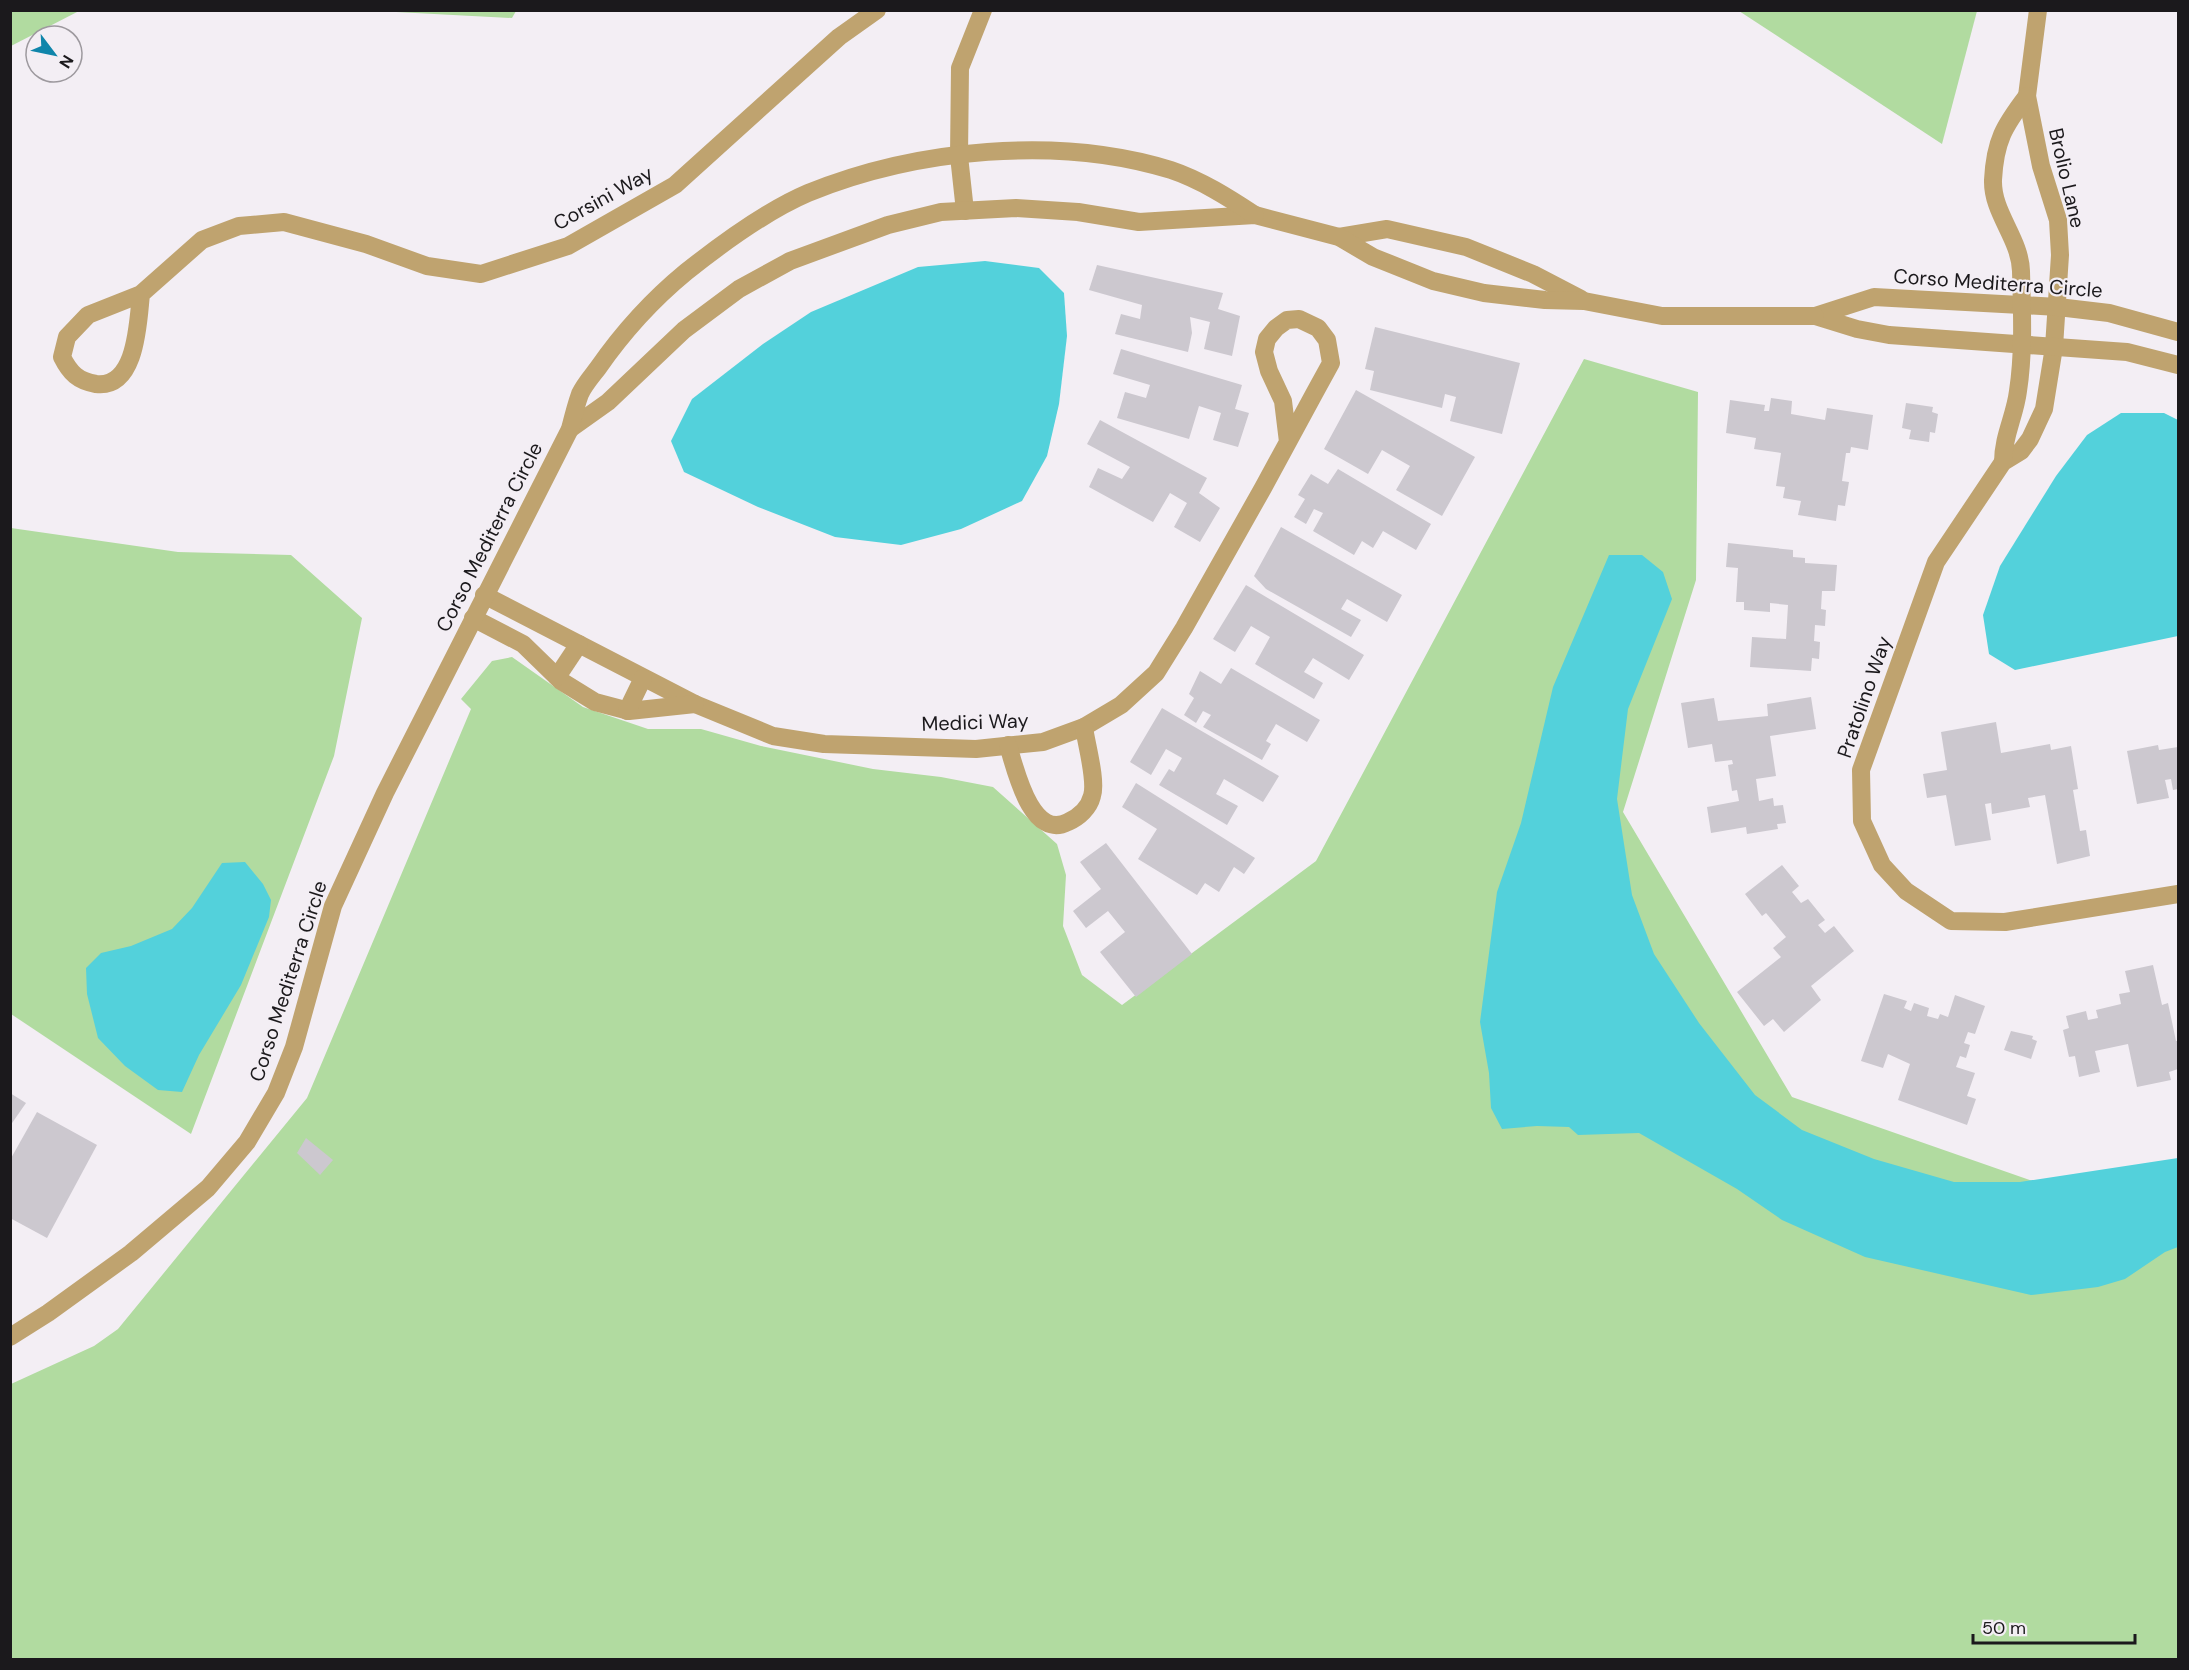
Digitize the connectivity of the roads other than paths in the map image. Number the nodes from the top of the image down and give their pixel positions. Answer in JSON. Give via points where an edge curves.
{"nodes":[{"id":1,"x":877,"y":10,"type":"edge"},
{"id":2,"x":2038,"y":10,"type":"edge"},
{"id":3,"x":978,"y":11,"type":"edge"},
{"id":4,"x":2026,"y":96,"type":"junction"},
{"id":5,"x":959,"y":156,"type":"junction"},
{"id":6,"x":965,"y":210,"type":"junction"},
{"id":7,"x":1255,"y":215,"type":"junction"},
{"id":8,"x":1338,"y":237,"type":"junction"},
{"id":9,"x":141,"y":294,"type":"junction"},
{"id":10,"x":1584,"y":301,"type":"junction"},
{"id":11,"x":2021,"y":305,"type":"junction"},
{"id":12,"x":2058,"y":307,"type":"junction"},
{"id":13,"x":1815,"y":316,"type":"junction"},
{"id":14,"x":2178,"y":332,"type":"edge"},
{"id":15,"x":2021,"y":344,"type":"junction"},
{"id":16,"x":2054,"y":347,"type":"junction"},
{"id":17,"x":2178,"y":364,"type":"edge"},
{"id":18,"x":570,"y":429,"type":"junction"},
{"id":19,"x":1288,"y":442,"type":"junction"},
{"id":20,"x":2003,"y":462,"type":"junction"},
{"id":21,"x":484,"y":595,"type":"junction"},
{"id":22,"x":473,"y":618,"type":"junction"},
{"id":23,"x":579,"y":644,"type":"junction"},
{"id":24,"x":557,"y":677,"type":"junction"},
{"id":25,"x":643,"y":678,"type":"junction"},
{"id":26,"x":695,"y":704,"type":"junction"},
{"id":27,"x":627,"y":711,"type":"junction"},
{"id":28,"x":1084,"y":727,"type":"junction"},
{"id":29,"x":1008,"y":745,"type":"junction"},
{"id":30,"x":2178,"y":894,"type":"edge"},
{"id":31,"x":10,"y":1336,"type":"edge"}],
"edges":[{"from":1,"to":9,"type":"street","name":"Corsini Way","via":[[839,37],[675,185],[568,246],[481,274],[427,266],[366,244],[284,222],[239,226],[202,240]]},
{"from":2,"to":4,"type":"street","name":"Brolio Lane"},
{"from":3,"to":5,"type":"street","via":[[960,68]]},
{"from":4,"to":11,"type":"street","name":"Brolio Lane","via":[[2004,125],[1993,183],[1998,208],[2018,248]]},
{"from":4,"to":12,"type":"street","name":"Brolio Lane","via":[[2041,166],[2058,219]]},
{"from":5,"to":6,"type":"street"},
{"from":5,"to":7,"type":"street","name":"Corso Mediterra Circle","via":[[1037,149],[1117,158],[1172,171],[1222,194]]},
{"from":5,"to":18,"type":"street","name":"Corso Mediterra Circle","via":[[884,167],[806,194],[723,243],[664,290],[620,337],[580,392]]},
{"from":6,"to":7,"type":"street","name":"Corso Mediterra Circle","via":[[1016,208],[1139,222]]},
{"from":6,"to":18,"type":"street","name":"Corso Mediterra Circle","via":[[888,225],[790,261],[739,289],[684,330],[608,402]]},
{"from":7,"to":8,"type":"street","name":"Corso Mediterra Circle"},
{"from":8,"to":10,"type":"street","name":"Corso Mediterra Circle","via":[[1373,257],[1433,281],[1484,293]]},
{"from":8,"to":10,"type":"street","name":"Corso Mediterra Circle","via":[[1387,229],[1466,247],[1533,274]]},
{"from":9,"to":9,"type":"street","name":"Corsini Way","via":[[88,315],[67,337],[62,357],[69,370],[83,382],[105,385],[124,373],[133,353]]},
{"from":10,"to":13,"type":"street","name":"Corso Mediterra Circle","via":[[1662,316]]},
{"from":11,"to":12,"type":"street","name":"Corso Mediterra Circle"},
{"from":11,"to":13,"type":"street","name":"Corso Mediterra Circle","via":[[1874,297]]},
{"from":11,"to":15,"type":"street","name":"Brolio Lane"},
{"from":12,"to":14,"type":"street","name":"Corso Mediterra Circle","via":[[2109,313]]},
{"from":12,"to":16,"type":"street","name":"Brolio Lane"},
{"from":13,"to":15,"type":"street","name":"Corso Mediterra Circle","via":[[1889,335]]},
{"from":15,"to":16,"type":"street","name":"Corso Mediterra Circle"},
{"from":15,"to":20,"type":"street","name":"Pratolino Way","via":[[2018,393],[2003,443]]},
{"from":16,"to":17,"type":"street","name":"Corso Mediterra Circle","via":[[2127,352]]},
{"from":16,"to":20,"type":"street","name":"Pratolino Way","via":[[2038,427],[2021,451]]},
{"from":18,"to":21,"type":"street","name":"Corso Mediterra Circle"},
{"from":19,"to":19,"type":"street","name":"Medici Way","via":[[1283,401],[1264,352],[1266,339],[1276,328],[1287,320],[1299,319],[1318,328],[1327,340],[1330,363]]},
{"from":19,"to":28,"type":"street","name":"Medici Way","via":[[1156,673],[1121,705]]},
{"from":20,"to":30,"type":"street","name":"Pratolino Way","via":[[1936,562],[1861,770],[1862,821],[1882,865],[1906,891],[1951,921],[2005,922]]},
{"from":21,"to":22,"type":"street","name":"Corso Mediterra Circle"},
{"from":21,"to":23,"type":"street","name":"Medici Way"},
{"from":22,"to":24,"type":"street","name":"Medici Way","via":[[523,644]]},
{"from":22,"to":31,"type":"street","name":"Corso Mediterra Circle","via":[[333,906],[294,1047],[276,1093],[247,1142],[208,1188],[131,1253]]},
{"from":23,"to":24,"type":"street"},
{"from":23,"to":25,"type":"street","name":"Medici Way"},
{"from":24,"to":27,"type":"street","name":"Medici Way","via":[[595,702]]},
{"from":25,"to":26,"type":"street","name":"Medici Way"},
{"from":25,"to":27,"type":"street"},
{"from":26,"to":27,"type":"street","name":"Medici Way"},
{"from":26,"to":29,"type":"street","name":"Medici Way","via":[[773,736],[824,744],[976,749]]},
{"from":28,"to":29,"type":"street","name":"Medici Way","via":[[1043,742]]},
{"from":28,"to":29,"type":"street","via":[[1093,794],[1079,817],[1063,825],[1047,822],[1036,814],[1026,798]]}]}
